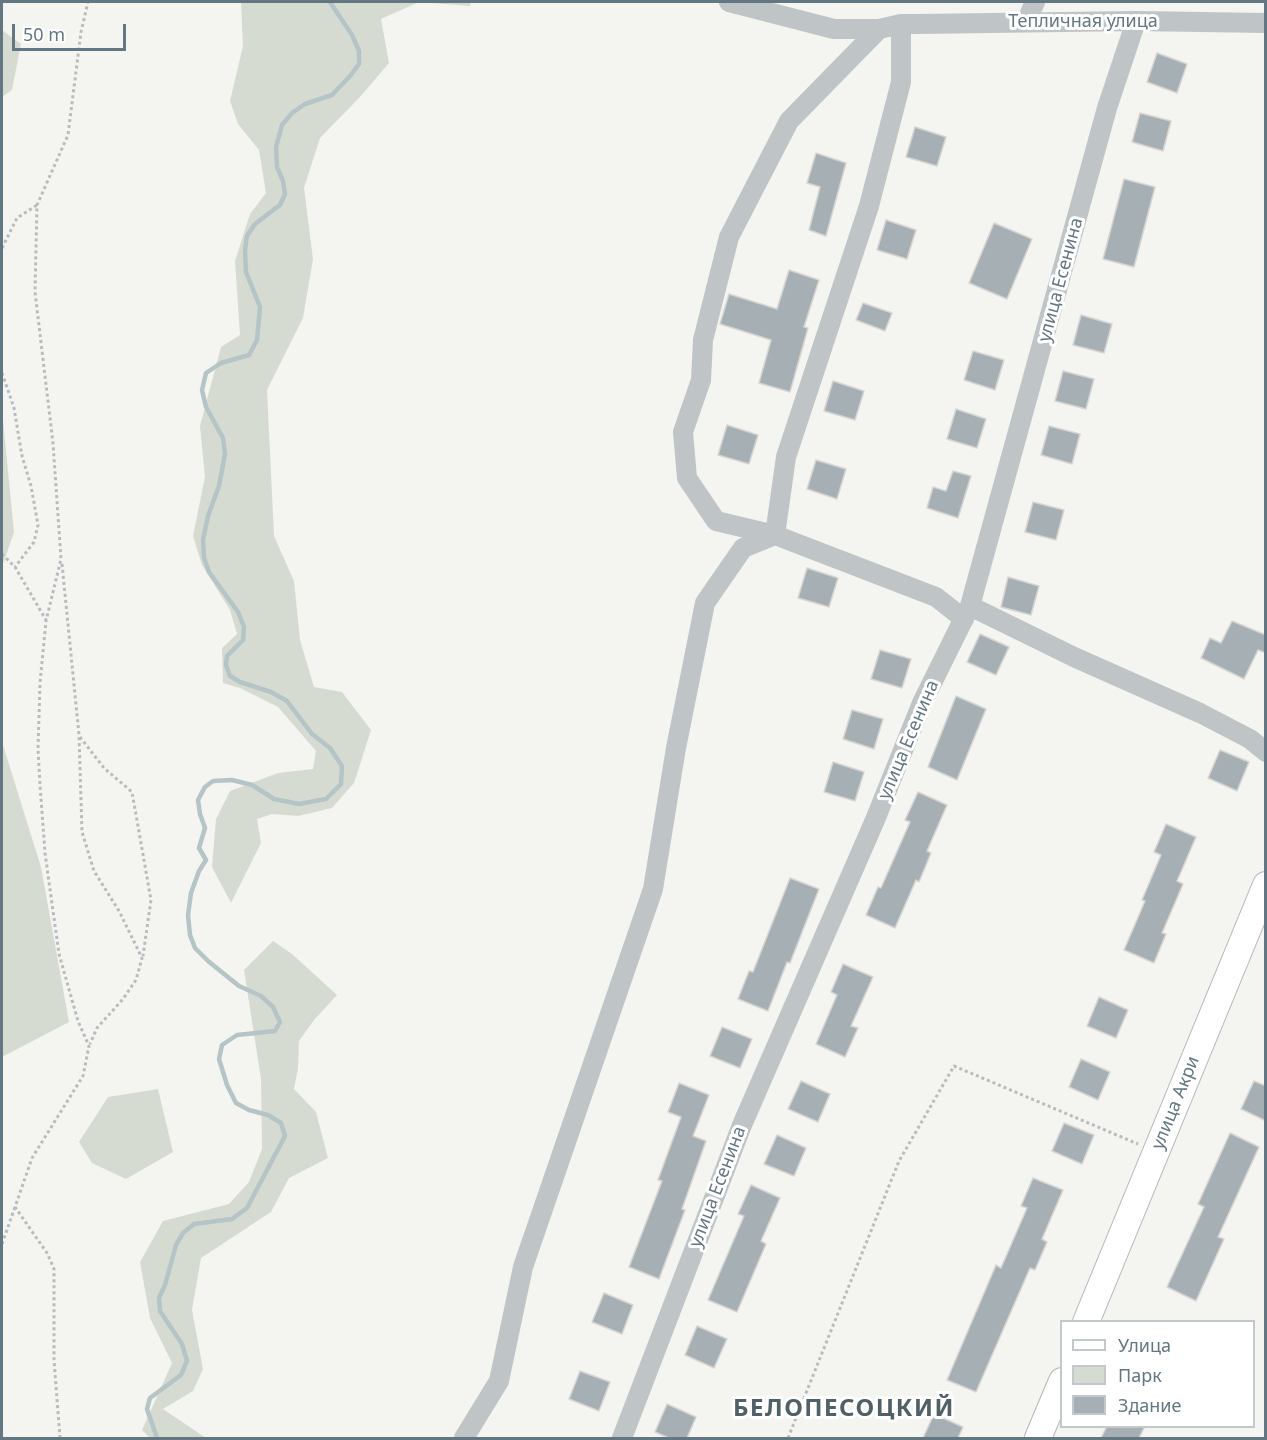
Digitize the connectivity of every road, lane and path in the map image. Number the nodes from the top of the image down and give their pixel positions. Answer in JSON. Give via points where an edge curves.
{"nodes":[{"id":1,"x":88,"y":2,"type":"edge"},
{"id":2,"x":729,"y":2,"type":"edge"},
{"id":3,"x":1035,"y":2,"type":"edge"},
{"id":4,"x":1136,"y":21,"type":"junction"},
{"id":5,"x":1026,"y":22,"type":"junction"},
{"id":6,"x":1266,"y":23,"type":"edge"},
{"id":7,"x":901,"y":24,"type":"junction"},
{"id":8,"x":879,"y":29,"type":"junction"},
{"id":9,"x":37,"y":204,"type":"junction"},
{"id":10,"x":2,"y":248,"type":"edge"},
{"id":11,"x":2,"y":373,"type":"edge"},
{"id":12,"x":774,"y":535,"type":"junction"},
{"id":13,"x":2,"y":554,"type":"edge"},
{"id":14,"x":61,"y":559,"type":"junction"},
{"id":15,"x":15,"y":567,"type":"junction"},
{"id":16,"x":967,"y":613,"type":"junction"},
{"id":17,"x":46,"y":621,"type":"junction"},
{"id":18,"x":79,"y":735,"type":"junction"},
{"id":19,"x":1266,"y":752,"type":"edge"},
{"id":20,"x":1266,"y":885,"type":"edge"},
{"id":21,"x":142,"y":958,"type":"junction"},
{"id":22,"x":89,"y":1046,"type":"junction"},
{"id":23,"x":1156,"y":1152,"type":"junction"},
{"id":24,"x":15,"y":1207,"type":"junction"},
{"id":25,"x":2,"y":1244,"type":"edge"},
{"id":26,"x":1072,"y":1320,"type":"edge"},
{"id":27,"x":1060,"y":1386,"type":"edge"},
{"id":28,"x":60,"y":1438,"type":"edge"},
{"id":29,"x":464,"y":1438,"type":"edge"},
{"id":30,"x":622,"y":1438,"type":"edge"},
{"id":31,"x":788,"y":1438,"type":"edge"},
{"id":32,"x":1038,"y":1438,"type":"edge"}],
"edges":[{"from":1,"to":9,"type":"path","via":[[68,135]]},
{"from":2,"to":8,"type":"street","name":"Тепличная улица","via":[[834,28]]},
{"from":3,"to":5,"type":"street"},
{"from":4,"to":5,"type":"street","name":"Тепличная улица"},
{"from":4,"to":6,"type":"street","name":"Тепличная улица"},
{"from":4,"to":16,"type":"street","name":"улица Есенина","via":[[1107,108]]},
{"from":5,"to":7,"type":"street","name":"Тепличная улица"},
{"from":7,"to":8,"type":"street","name":"Тепличная улица"},
{"from":7,"to":12,"type":"street","via":[[901,82],[868,206],[786,457]]},
{"from":8,"to":12,"type":"street","via":[[789,121],[729,237],[703,340],[701,380],[683,432],[687,478],[716,521]]},
{"from":9,"to":10,"type":"path","via":[[17,218]]},
{"from":9,"to":14,"type":"path","via":[[35,292],[53,443]]},
{"from":11,"to":15,"type":"path","via":[[14,408],[38,525],[34,542]]},
{"from":12,"to":16,"type":"street","via":[[936,597]]},
{"from":12,"to":29,"type":"street","via":[[743,548],[705,603],[652,889],[523,1268],[499,1381]]},
{"from":13,"to":15,"type":"path"},
{"from":14,"to":17,"type":"path"},
{"from":14,"to":18,"type":"path"},
{"from":15,"to":17,"type":"path"},
{"from":16,"to":19,"type":"street","via":[[1200,713],[1250,739]]},
{"from":16,"to":30,"type":"street","name":"улица Есенина","via":[[922,702],[742,1125]]},
{"from":17,"to":22,"type":"path","via":[[38,749],[45,853],[59,954]]},
{"from":18,"to":21,"type":"path","via":[[82,832],[94,872]]},
{"from":18,"to":21,"type":"path","via":[[104,768],[132,792],[151,900]]},
{"from":20,"to":23,"type":"main road","name":"улица Акри"},
{"from":21,"to":22,"type":"path","via":[[136,980],[97,1028]]},
{"from":22,"to":24,"type":"path","via":[[82,1076],[32,1158]]},
{"from":23,"to":26,"type":"main road","name":"улица Акри"},
{"from":23,"to":31,"type":"path","via":[[954,1066],[899,1161]]},
{"from":24,"to":25,"type":"path"},
{"from":24,"to":28,"type":"path","via":[[54,1269],[54,1360]]},
{"from":27,"to":32,"type":"main road"}]}
